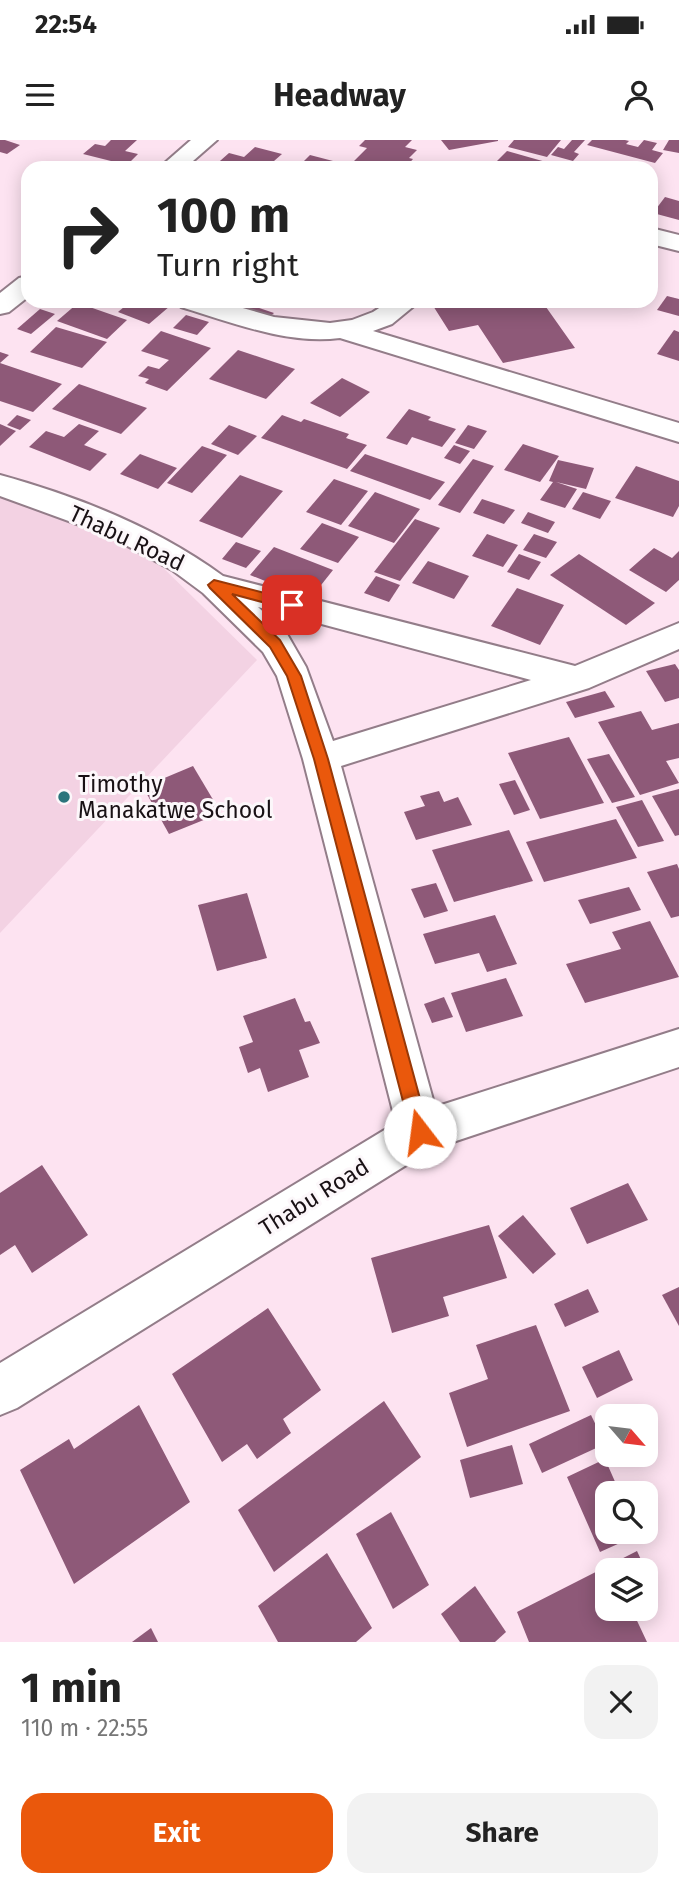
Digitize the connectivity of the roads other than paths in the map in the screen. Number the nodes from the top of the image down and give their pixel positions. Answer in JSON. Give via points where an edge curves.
{"nodes":[{"id":1,"x":205,"y":140,"type":"edge"},
{"id":2,"x":180,"y":161,"type":"edge"},
{"id":3,"x":658,"y":238,"type":"edge"},
{"id":4,"x":679,"y":243,"type":"edge"},
{"id":5,"x":21,"y":290,"type":"edge"},
{"id":6,"x":0,"y":306,"type":"edge"},
{"id":7,"x":214,"y":308,"type":"edge"},
{"id":8,"x":397,"y":308,"type":"edge"},
{"id":9,"x":348,"y":332,"type":"junction"},
{"id":10,"x":679,"y":433,"type":"edge"},
{"id":11,"x":0,"y":485,"type":"edge"},
{"id":12,"x":214,"y":585,"type":"junction"},
{"id":13,"x":679,"y":635,"type":"edge"},
{"id":14,"x":578,"y":679,"type":"junction"},
{"id":15,"x":321,"y":759,"type":"junction"},
{"id":16,"x":679,"y":1048,"type":"edge"},
{"id":17,"x":420,"y":1132,"type":"junction"},
{"id":18,"x":0,"y":1391,"type":"edge"}],
"edges":[{"from":1,"to":2,"type":"street"},
{"from":3,"to":4,"type":"street"},
{"from":5,"to":6,"type":"street"},
{"from":7,"to":9,"type":"street","via":[[312,332]]},
{"from":8,"to":9,"type":"street","via":[[379,321]]},
{"from":9,"to":10,"type":"street"},
{"from":11,"to":12,"type":"street","name":"Thabu Road","via":[[117,528],[183,562]]},
{"from":12,"to":14,"type":"street"},
{"from":12,"to":15,"type":"street","name":"Thabu Road","via":[[275,643],[294,676]]},
{"from":13,"to":14,"type":"street"},
{"from":14,"to":15,"type":"street"},
{"from":15,"to":17,"type":"street","name":"Thabu Road"},
{"from":16,"to":17,"type":"street"},
{"from":17,"to":18,"type":"street","name":"Thabu Road"}]}
